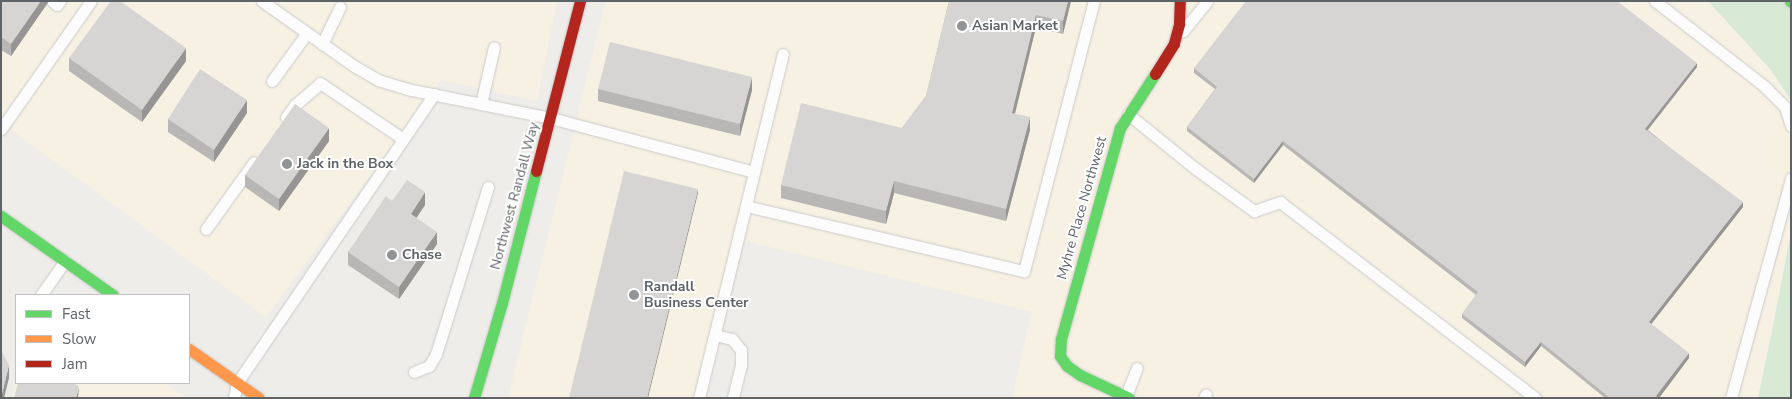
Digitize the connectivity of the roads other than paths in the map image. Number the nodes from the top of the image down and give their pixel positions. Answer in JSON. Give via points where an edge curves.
{"nodes":[{"id":1,"x":52,"y":1,"type":"edge"},
{"id":2,"x":60,"y":1,"type":"edge"},
{"id":3,"x":91,"y":1,"type":"edge"},
{"id":4,"x":262,"y":1,"type":"edge"},
{"id":5,"x":580,"y":1,"type":"edge"},
{"id":6,"x":1094,"y":1,"type":"edge"},
{"id":7,"x":1180,"y":1,"type":"edge"},
{"id":8,"x":1207,"y":1,"type":"edge"},
{"id":9,"x":1655,"y":1,"type":"edge"},
{"id":10,"x":340,"y":6,"type":"dead end"},
{"id":11,"x":307,"y":33,"type":"junction"},
{"id":12,"x":1174,"y":43,"type":"junction"},
{"id":13,"x":322,"y":44,"type":"junction"},
{"id":14,"x":494,"y":47,"type":"dead end"},
{"id":15,"x":783,"y":54,"type":"dead end"},
{"id":16,"x":272,"y":81,"type":"dead end"},
{"id":17,"x":434,"y":94,"type":"junction"},
{"id":18,"x":480,"y":104,"type":"junction"},
{"id":19,"x":1128,"y":114,"type":"junction"},
{"id":20,"x":551,"y":118,"type":"junction"},
{"id":21,"x":1791,"y":126,"type":"edge"},
{"id":22,"x":278,"y":128,"type":"edge"},
{"id":23,"x":1,"y":129,"type":"edge"},
{"id":24,"x":403,"y":139,"type":"junction"},
{"id":25,"x":262,"y":151,"type":"edge"},
{"id":26,"x":754,"y":172,"type":"junction"},
{"id":27,"x":1791,"y":178,"type":"edge"},
{"id":28,"x":488,"y":187,"type":"dead end"},
{"id":29,"x":746,"y":206,"type":"junction"},
{"id":30,"x":1,"y":216,"type":"edge"},
{"id":31,"x":206,"y":229,"type":"dead end"},
{"id":32,"x":65,"y":261,"type":"junction"},
{"id":33,"x":42,"y":294,"type":"edge"},
{"id":34,"x":112,"y":294,"type":"edge"},
{"id":35,"x":502,"y":303,"type":"junction"},
{"id":36,"x":714,"y":335,"type":"junction"},
{"id":37,"x":190,"y":350,"type":"edge"},
{"id":38,"x":1136,"y":368,"type":"dead end"},
{"id":39,"x":470,"y":370,"type":"dead end"},
{"id":40,"x":414,"y":372,"type":"dead end"},
{"id":41,"x":237,"y":383,"type":"junction"},
{"id":42,"x":1127,"y":397,"type":"edge"},
{"id":43,"x":234,"y":398,"type":"edge"},
{"id":44,"x":259,"y":398,"type":"edge"},
{"id":45,"x":474,"y":398,"type":"edge"},
{"id":46,"x":699,"y":398,"type":"edge"},
{"id":47,"x":733,"y":398,"type":"edge"},
{"id":48,"x":1535,"y":398,"type":"edge"},
{"id":49,"x":1731,"y":398,"type":"edge"}],
"edges":[{"from":1,"to":2,"type":"lane","via":[[57,5]]},
{"from":3,"to":23,"type":"lane"},
{"from":4,"to":11,"type":"lane"},
{"from":5,"to":20,"type":"street","name":"Northwest Randall Way"},
{"from":6,"to":29,"type":"lane","via":[[1024,272]]},
{"from":7,"to":12,"type":"street","name":"Myhre Place Northwest"},
{"from":8,"to":12,"type":"lane"},
{"from":9,"to":21,"type":"lane","via":[[1764,86],[1785,107]]},
{"from":10,"to":13,"type":"lane"},
{"from":11,"to":13,"type":"lane"},
{"from":11,"to":16,"type":"lane"},
{"from":12,"to":19,"type":"street","name":"Myhre Place Northwest"},
{"from":13,"to":17,"type":"lane","via":[[378,80]]},
{"from":14,"to":18,"type":"lane"},
{"from":15,"to":26,"type":"lane"},
{"from":17,"to":18,"type":"lane"},
{"from":17,"to":24,"type":"lane"},
{"from":18,"to":20,"type":"lane"},
{"from":19,"to":42,"type":"street","name":"Myhre Place Northwest","via":[[1117,138],[1061,339],[1060,356],[1080,375]]},
{"from":19,"to":48,"type":"lane","via":[[1254,211],[1280,202]]},
{"from":20,"to":26,"type":"lane"},
{"from":20,"to":35,"type":"street","name":"Northwest Randall Way"},
{"from":22,"to":24,"type":"lane","via":[[295,105],[320,83]]},
{"from":24,"to":41,"type":"lane"},
{"from":25,"to":31,"type":"lane"},
{"from":26,"to":29,"type":"lane"},
{"from":27,"to":49,"type":"lane"},
{"from":28,"to":40,"type":"lane","via":[[436,354],[429,366]]},
{"from":29,"to":36,"type":"lane"},
{"from":30,"to":32,"type":"street"},
{"from":32,"to":33,"type":"lane"},
{"from":32,"to":34,"type":"street"},
{"from":35,"to":39,"type":"street"},
{"from":35,"to":45,"type":"street","name":"Northwest Randall Way"},
{"from":36,"to":46,"type":"lane"},
{"from":36,"to":47,"type":"lane","via":[[732,339],[741,350]]},
{"from":37,"to":41,"type":"street"},
{"from":38,"to":42,"type":"lane"},
{"from":41,"to":43,"type":"lane"},
{"from":41,"to":44,"type":"street"}]}
